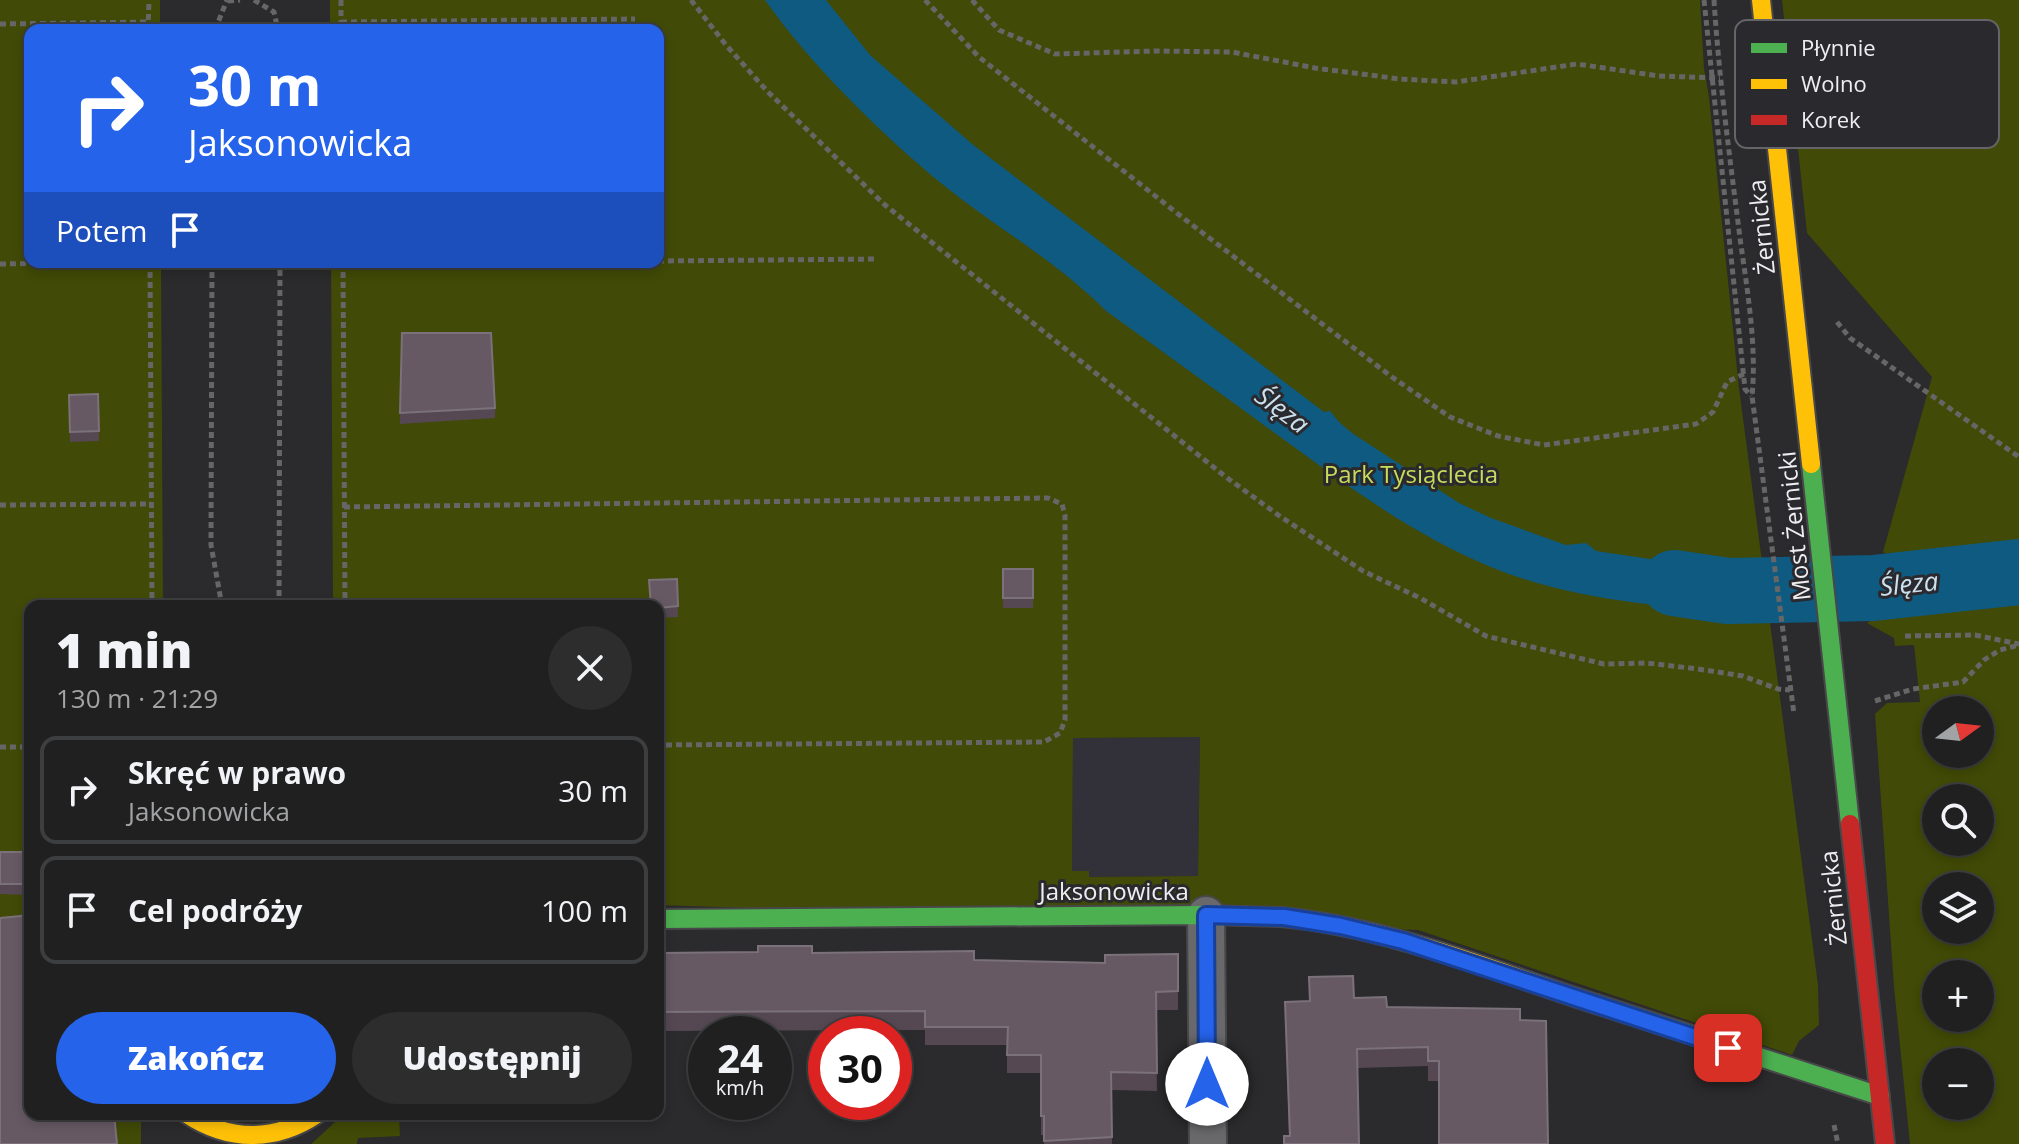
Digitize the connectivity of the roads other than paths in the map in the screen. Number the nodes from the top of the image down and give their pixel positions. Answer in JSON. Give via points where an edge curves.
{"nodes":[{"id":1,"x":1761,"y":0,"type":"edge"},
{"id":2,"x":1763,"y":20,"type":"edge"},
{"id":3,"x":1777,"y":148,"type":"edge"},
{"id":4,"x":1806,"y":401,"type":"joint"},
{"id":5,"x":1831,"y":646,"type":"joint"},
{"id":6,"x":1206,"y":915,"type":"junction"},
{"id":7,"x":664,"y":919,"type":"edge"},
{"id":8,"x":1880,"y":1096,"type":"junction"},
{"id":9,"x":194,"y":1120,"type":"edge"},
{"id":10,"x":308,"y":1120,"type":"edge"},
{"id":11,"x":255,"y":1142,"type":"edge"},
{"id":12,"x":1208,"y":1144,"type":"edge"},
{"id":13,"x":1885,"y":1144,"type":"edge"}],
"edges":[{"from":1,"to":2,"type":"street","name":"Żernicka"},
{"from":3,"to":4,"type":"street","name":"Żernicka"},
{"from":4,"to":5,"type":"street","name":"Most Żernicki"},
{"from":5,"to":8,"type":"street","name":"Żernicka"},
{"from":6,"to":7,"type":"street","name":"Jaksonowicka"},
{"from":6,"to":8,"type":"street","name":"Jaksonowicka","via":[[1284,917],[1403,941]]},
{"from":6,"to":12,"type":"street"},
{"from":8,"to":13,"type":"street","name":"Żernicka"},
{"from":9,"to":11,"type":"street","via":[[226,1137]]},
{"from":10,"to":11,"type":"street","via":[[287,1134]]}]}
